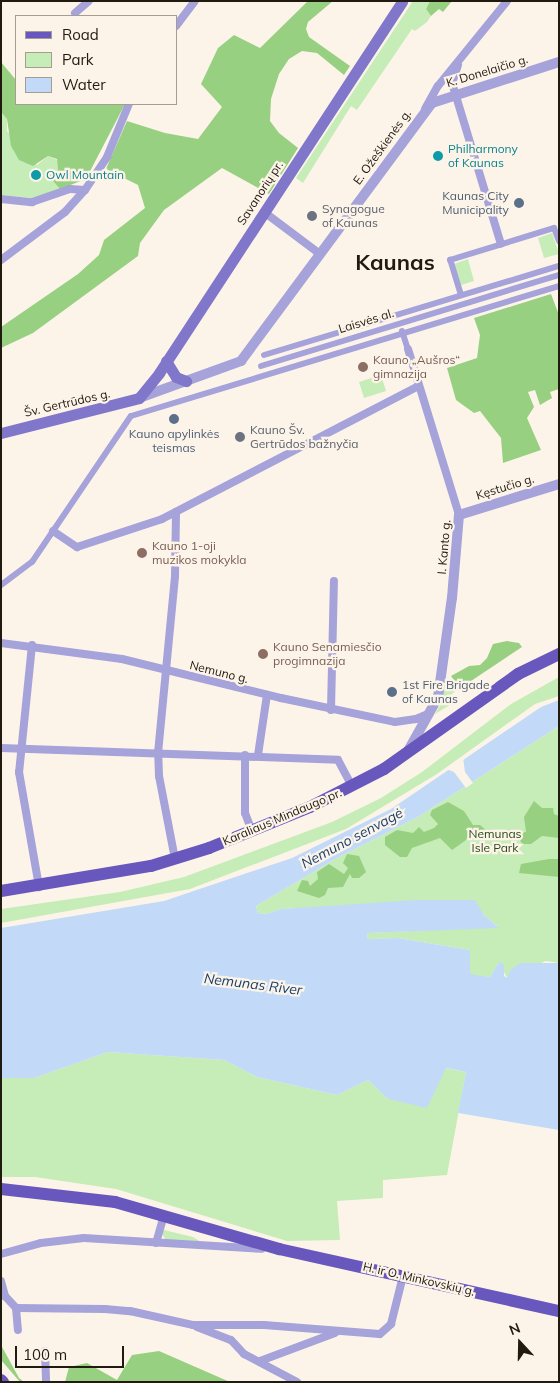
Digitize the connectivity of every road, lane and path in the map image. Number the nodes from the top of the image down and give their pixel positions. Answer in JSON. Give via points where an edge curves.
{"nodes":[{"id":1,"x":89,"y":1,"type":"edge"},
{"id":2,"x":195,"y":1,"type":"edge"},
{"id":3,"x":402,"y":1,"type":"edge"},
{"id":4,"x":507,"y":1,"type":"edge"},
{"id":5,"x":75,"y":13,"type":"dead end"},
{"id":6,"x":178,"y":23,"type":"edge"},
{"id":7,"x":559,"y":62,"type":"edge"},
{"id":8,"x":458,"y":65,"type":"junction"},
{"id":9,"x":455,"y":94,"type":"junction"},
{"id":10,"x":129,"y":105,"type":"edge"},
{"id":11,"x":425,"y":110,"type":"junction"},
{"id":12,"x":85,"y":190,"type":"junction"},
{"id":13,"x":1,"y":199,"type":"edge"},
{"id":14,"x":264,"y":212,"type":"junction"},
{"id":15,"x":559,"y":241,"type":"edge"},
{"id":16,"x":501,"y":244,"type":"junction"},
{"id":17,"x":320,"y":254,"type":"junction"},
{"id":18,"x":1,"y":260,"type":"edge"},
{"id":19,"x":559,"y":266,"type":"edge"},
{"id":20,"x":543,"y":270,"type":"junction"},
{"id":21,"x":559,"y":275,"type":"edge"},
{"id":22,"x":546,"y":279,"type":"junction"},
{"id":23,"x":559,"y":286,"type":"edge"},
{"id":24,"x":550,"y":291,"type":"junction"},
{"id":25,"x":463,"y":295,"type":"junction"},
{"id":26,"x":469,"y":303,"type":"junction"},
{"id":27,"x":396,"y":315,"type":"junction"},
{"id":28,"x":473,"y":315,"type":"junction"},
{"id":29,"x":399,"y":324,"type":"junction"},
{"id":30,"x":402,"y":333,"type":"junction"},
{"id":31,"x":408,"y":349,"type":"joint"},
{"id":32,"x":264,"y":356,"type":"junction"},
{"id":33,"x":166,"y":361,"type":"junction"},
{"id":34,"x":270,"y":364,"type":"junction"},
{"id":35,"x":261,"y":366,"type":"junction"},
{"id":36,"x":276,"y":372,"type":"junction"},
{"id":37,"x":257,"y":378,"type":"junction"},
{"id":38,"x":186,"y":381,"type":"junction"},
{"id":39,"x":419,"y":386,"type":"junction"},
{"id":40,"x":139,"y":398,"type":"junction"},
{"id":41,"x":1,"y":433,"type":"edge"},
{"id":42,"x":559,"y":484,"type":"edge"},
{"id":43,"x":176,"y":512,"type":"junction"},
{"id":44,"x":459,"y":515,"type":"junction"},
{"id":45,"x":53,"y":531,"type":"junction"},
{"id":46,"x":334,"y":581,"type":"dead end"},
{"id":47,"x":1,"y":585,"type":"edge"},
{"id":48,"x":1,"y":643,"type":"edge"},
{"id":49,"x":32,"y":645,"type":"junction"},
{"id":50,"x":559,"y":654,"type":"edge"},
{"id":51,"x":166,"y":670,"type":"junction"},
{"id":52,"x":267,"y":695,"type":"junction"},
{"id":53,"x":331,"y":710,"type":"junction"},
{"id":54,"x":430,"y":713,"type":"junction"},
{"id":55,"x":1,"y":748,"type":"edge"},
{"id":56,"x":21,"y":748,"type":"junction"},
{"id":57,"x":408,"y":752,"type":"junction"},
{"id":58,"x":158,"y":753,"type":"junction"},
{"id":59,"x":245,"y":755,"type":"junction"},
{"id":60,"x":258,"y":755,"type":"junction"},
{"id":61,"x":352,"y":786,"type":"junction"},
{"id":62,"x":252,"y":831,"type":"junction"},
{"id":63,"x":175,"y":859,"type":"junction"},
{"id":64,"x":39,"y":886,"type":"junction"},
{"id":65,"x":1,"y":891,"type":"edge"},
{"id":66,"x":1,"y":1189,"type":"edge"},
{"id":67,"x":164,"y":1215,"type":"junction"},
{"id":68,"x":156,"y":1243,"type":"junction"},
{"id":69,"x":278,"y":1249,"type":"junction"},
{"id":70,"x":1,"y":1254,"type":"edge"},
{"id":71,"x":403,"y":1276,"type":"junction"},
{"id":72,"x":1,"y":1281,"type":"edge"},
{"id":73,"x":16,"y":1308,"type":"junction"},
{"id":74,"x":559,"y":1311,"type":"edge"},
{"id":75,"x":193,"y":1325,"type":"junction"},
{"id":76,"x":18,"y":1330,"type":"dead end"},
{"id":77,"x":339,"y":1331,"type":"junction"},
{"id":78,"x":45,"y":1351,"type":"dead end"},
{"id":79,"x":260,"y":1361,"type":"junction"},
{"id":80,"x":46,"y":1380,"type":"edge"},
{"id":81,"x":297,"y":1382,"type":"edge"}],
"edges":[{"from":1,"to":5,"type":"street"},
{"from":2,"to":6,"type":"street"},
{"from":3,"to":14,"type":"main road","name":"Savanorių pr."},
{"from":4,"to":8,"type":"street","name":"E. Ožeškienės g."},
{"from":7,"to":9,"type":"street","name":"K. Donelaičio g."},
{"from":8,"to":9,"type":"street","name":"E. Ožeškienės g.","via":[[452,83]]},
{"from":8,"to":11,"type":"street","name":"E. Ožeškienės g.","via":[[438,86]]},
{"from":9,"to":11,"type":"street","name":"K. Donelaičio g.","via":[[432,103]]},
{"from":9,"to":16,"type":"street"},
{"from":10,"to":12,"type":"street","via":[[107,157]]},
{"from":11,"to":17,"type":"street","name":"E. Ožeškienės g."},
{"from":12,"to":13,"type":"street","via":[[70,189],[32,202]]},
{"from":12,"to":18,"type":"street","via":[[66,212]]},
{"from":14,"to":17,"type":"street"},
{"from":14,"to":33,"type":"main road","name":"Savanorių pr."},
{"from":15,"to":16,"type":"street","via":[[554,228]]},
{"from":16,"to":25,"type":"street","via":[[450,260]]},
{"from":17,"to":38,"type":"street","name":"E. Ožeškienės g.","via":[[248,354],[236,365]]},
{"from":19,"to":20,"type":"street"},
{"from":20,"to":22,"type":"street"},
{"from":20,"to":25,"type":"street"},
{"from":21,"to":22,"type":"street","name":"Laisvės al."},
{"from":22,"to":24,"type":"street"},
{"from":22,"to":26,"type":"street","name":"Laisvės al."},
{"from":23,"to":24,"type":"street"},
{"from":24,"to":28,"type":"street"},
{"from":25,"to":26,"type":"street"},
{"from":25,"to":27,"type":"street"},
{"from":26,"to":28,"type":"street"},
{"from":26,"to":29,"type":"street","name":"Laisvės al."},
{"from":27,"to":29,"type":"street","name":"I. Kanto g."},
{"from":27,"to":32,"type":"street"},
{"from":28,"to":30,"type":"street"},
{"from":29,"to":30,"type":"street","name":"I. Kanto g."},
{"from":29,"to":34,"type":"street","name":"Laisvės al."},
{"from":30,"to":31,"type":"street","name":"I. Kanto g."},
{"from":30,"to":36,"type":"street"},
{"from":31,"to":39,"type":"street","name":"I. Kanto g."},
{"from":32,"to":34,"type":"street"},
{"from":32,"to":35,"type":"street"},
{"from":33,"to":38,"type":"main road","via":[[176,377]]},
{"from":33,"to":40,"type":"main road","name":"Savanorių pr."},
{"from":34,"to":35,"type":"street","name":"Laisvės al."},
{"from":34,"to":36,"type":"street"},
{"from":35,"to":37,"type":"street"},
{"from":36,"to":37,"type":"street"},
{"from":37,"to":45,"type":"street","via":[[131,416]]},
{"from":38,"to":40,"type":"street"},
{"from":39,"to":43,"type":"street"},
{"from":39,"to":44,"type":"street","name":"I. Kanto g."},
{"from":40,"to":41,"type":"main road","name":"Šv. Gertrūdos g."},
{"from":42,"to":44,"type":"street","name":"Kęstučio g."},
{"from":43,"to":45,"type":"street","via":[[77,547]]},
{"from":43,"to":51,"type":"street","via":[[175,576]]},
{"from":44,"to":54,"type":"street","name":"I. Kanto g.","via":[[452,598],[438,697]]},
{"from":45,"to":47,"type":"street","via":[[32,562]]},
{"from":46,"to":53,"type":"street"},
{"from":48,"to":49,"type":"street","name":"Nemuno g."},
{"from":49,"to":51,"type":"street","name":"Nemuno g."},
{"from":49,"to":56,"type":"street"},
{"from":50,"to":57,"type":"main road","name":"Karaliaus Mindaugo pr.","via":[[518,674]]},
{"from":51,"to":52,"type":"street","name":"Nemuno g."},
{"from":51,"to":58,"type":"street"},
{"from":52,"to":53,"type":"street","name":"Nemuno g."},
{"from":52,"to":60,"type":"street"},
{"from":53,"to":54,"type":"street","name":"Nemuno g.","via":[[395,722],[416,720]]},
{"from":54,"to":57,"type":"street","name":"I. Kanto g."},
{"from":55,"to":56,"type":"street"},
{"from":56,"to":58,"type":"street"},
{"from":56,"to":64,"type":"street","via":[[21,792]]},
{"from":57,"to":61,"type":"main road","name":"Karaliaus Mindaugo pr."},
{"from":58,"to":59,"type":"street"},
{"from":58,"to":63,"type":"street","via":[[167,826]]},
{"from":59,"to":60,"type":"street"},
{"from":59,"to":62,"type":"street","via":[[246,812]]},
{"from":60,"to":61,"type":"street","via":[[338,760]]},
{"from":61,"to":62,"type":"main road","name":"Karaliaus Mindaugo pr."},
{"from":62,"to":63,"type":"main road","name":"Karaliaus Mindaugo pr."},
{"from":63,"to":64,"type":"main road","name":"Karaliaus Mindaugo pr.","via":[[131,871]]},
{"from":64,"to":65,"type":"main road","name":"Karaliaus Mindaugo pr."},
{"from":66,"to":67,"type":"main road","name":"H. ir O. Minkovskių g.","via":[[66,1194]]},
{"from":67,"to":68,"type":"street"},
{"from":67,"to":69,"type":"main road","name":"H. ir O. Minkovskių g."},
{"from":68,"to":69,"type":"street","name":"H. ir O. Minkovskių g."},
{"from":68,"to":70,"type":"street","name":"H. ir O. Minkovskių g.","via":[[62,1240]]},
{"from":69,"to":71,"type":"main road","name":"H. ir O. Minkovskių g."},
{"from":71,"to":74,"type":"main road","name":"H. ir O. Minkovskių g."},
{"from":71,"to":77,"type":"street","via":[[387,1330],[380,1334]]},
{"from":72,"to":73,"type":"street","via":[[5,1296]]},
{"from":73,"to":75,"type":"street","via":[[130,1310]]},
{"from":73,"to":76,"type":"street"},
{"from":75,"to":77,"type":"street"},
{"from":75,"to":79,"type":"street","via":[[231,1340],[244,1354]]},
{"from":77,"to":79,"type":"street"},
{"from":78,"to":80,"type":"street"},
{"from":79,"to":81,"type":"street"}]}
